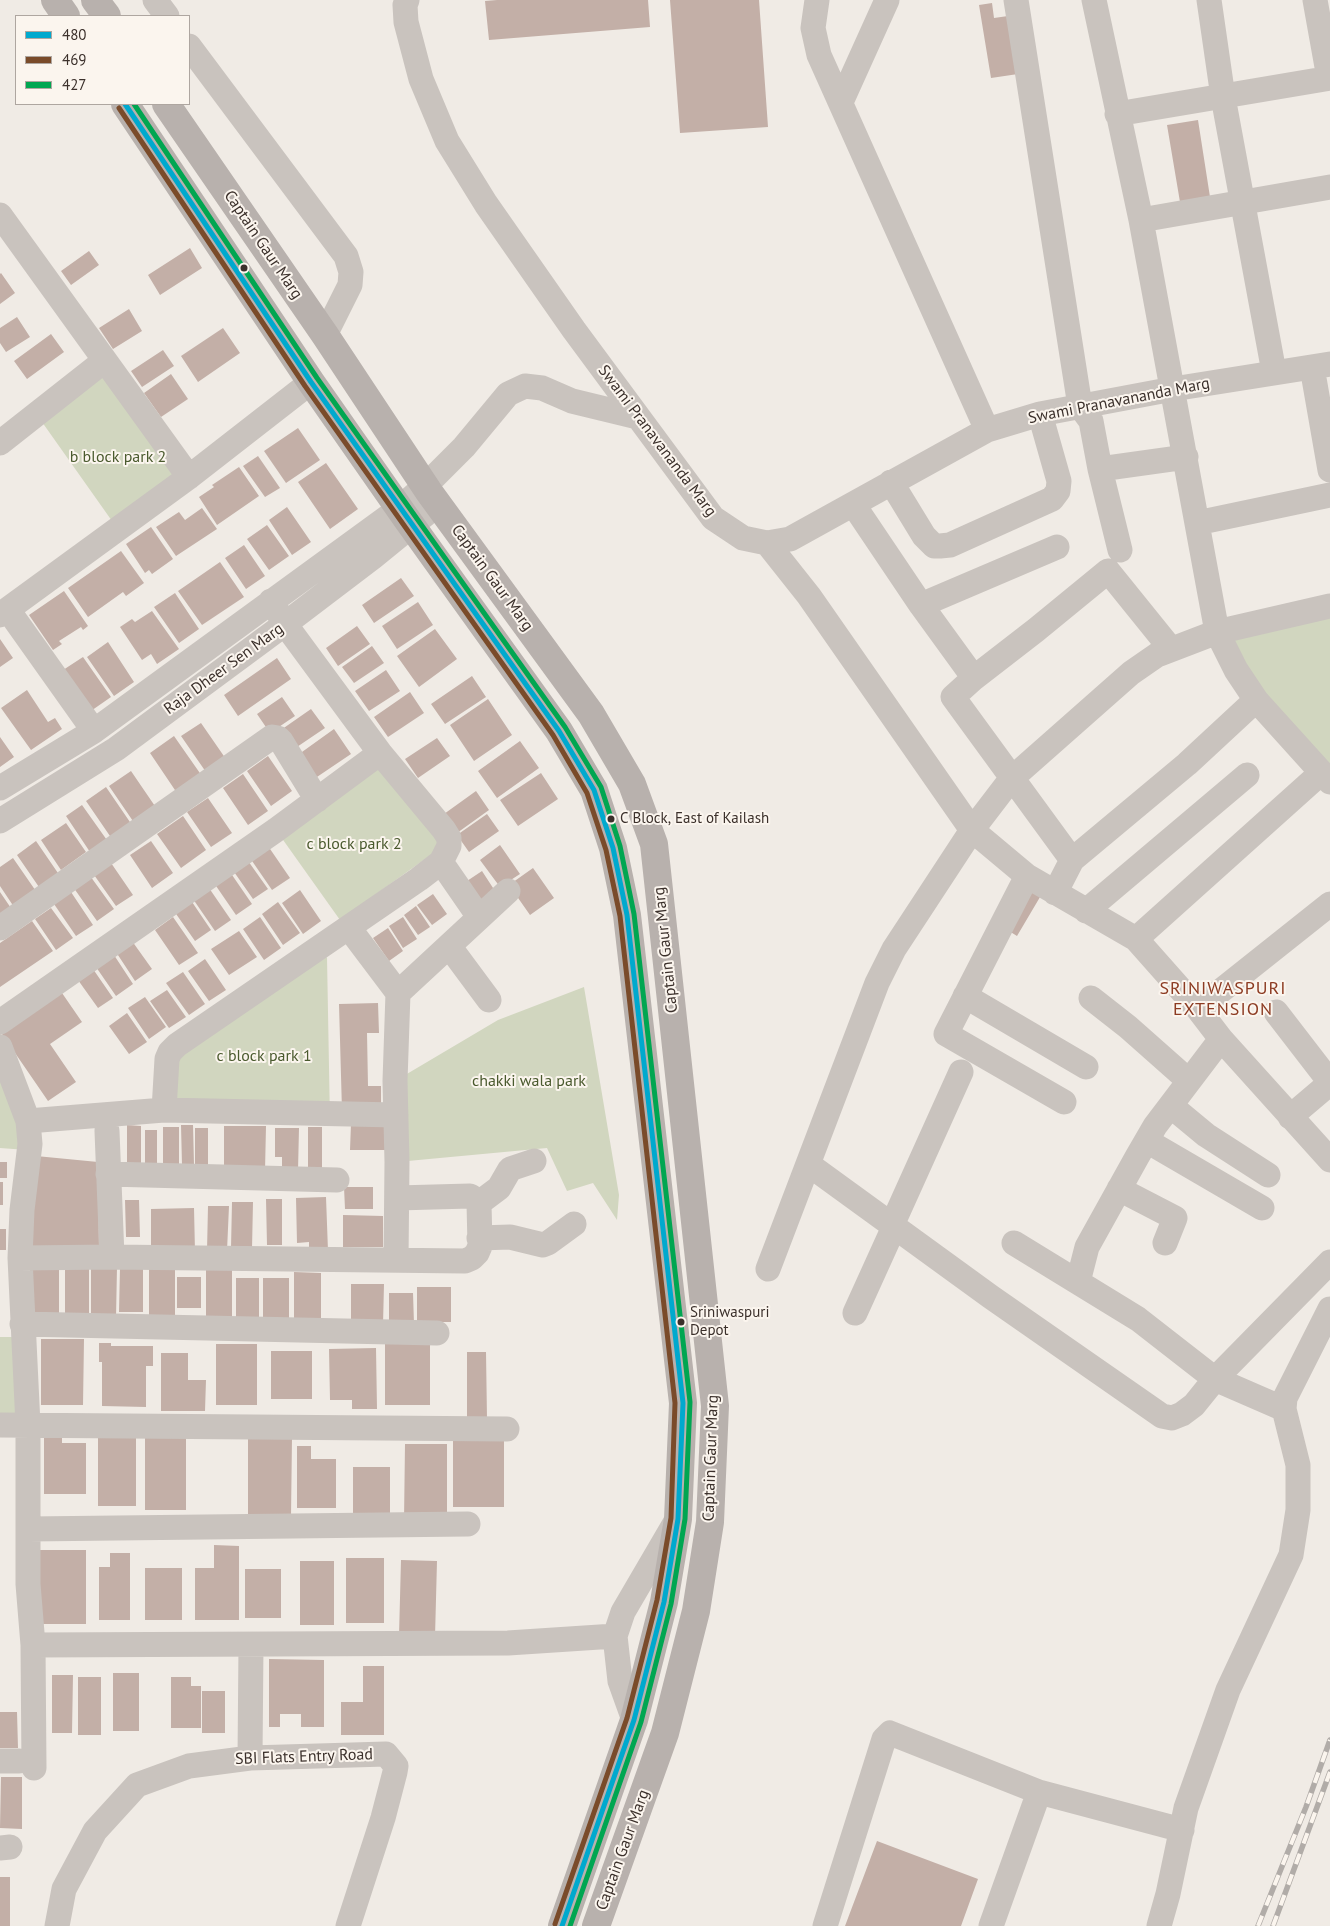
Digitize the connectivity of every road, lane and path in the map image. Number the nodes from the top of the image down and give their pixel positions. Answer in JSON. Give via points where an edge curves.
{"nodes":[{"id":1,"x":55,"y":0,"type":"edge"},
{"id":2,"x":95,"y":0,"type":"edge"},
{"id":3,"x":155,"y":0,"type":"edge"},
{"id":4,"x":407,"y":0,"type":"edge"},
{"id":5,"x":817,"y":0,"type":"edge"},
{"id":6,"x":887,"y":0,"type":"edge"},
{"id":7,"x":1016,"y":0,"type":"edge"},
{"id":8,"x":1094,"y":0,"type":"edge"},
{"id":9,"x":1209,"y":0,"type":"edge"},
{"id":10,"x":1314,"y":0,"type":"edge"},
{"id":11,"x":65,"y":15,"type":"edge"},
{"id":12,"x":105,"y":15,"type":"edge"},
{"id":13,"x":166,"y":15,"type":"edge"},
{"id":14,"x":190,"y":47,"type":"edge"},
{"id":15,"x":1329,"y":78,"type":"edge"},
{"id":16,"x":1223,"y":97,"type":"junction"},
{"id":17,"x":841,"y":102,"type":"junction"},
{"id":18,"x":126,"y":105,"type":"edge"},
{"id":19,"x":167,"y":105,"type":"edge"},
{"id":20,"x":1117,"y":114,"type":"junction"},
{"id":21,"x":1330,"y":187,"type":"edge"},
{"id":22,"x":1243,"y":203,"type":"junction"},
{"id":23,"x":0,"y":215,"type":"edge"},
{"id":24,"x":1141,"y":220,"type":"junction"},
{"id":25,"x":325,"y":335,"type":"junction"},
{"id":26,"x":104,"y":360,"type":"junction"},
{"id":27,"x":1321,"y":366,"type":"edge"},
{"id":28,"x":1274,"y":372,"type":"junction"},
{"id":29,"x":311,"y":382,"type":"junction"},
{"id":30,"x":1173,"y":389,"type":"junction"},
{"id":31,"x":1080,"y":406,"type":"junction"},
{"id":32,"x":1040,"y":414,"type":"junction"},
{"id":33,"x":638,"y":416,"type":"junction"},
{"id":34,"x":987,"y":430,"type":"junction"},
{"id":35,"x":0,"y":443,"type":"edge"},
{"id":36,"x":1186,"y":457,"type":"junction"},
{"id":37,"x":1100,"y":469,"type":"junction"},
{"id":38,"x":1330,"y":470,"type":"edge"},
{"id":39,"x":189,"y":477,"type":"junction"},
{"id":40,"x":891,"y":482,"type":"junction"},
{"id":41,"x":432,"y":495,"type":"junction"},
{"id":42,"x":1330,"y":495,"type":"edge"},
{"id":43,"x":853,"y":504,"type":"junction"},
{"id":44,"x":406,"y":517,"type":"junction"},
{"id":45,"x":1197,"y":523,"type":"junction"},
{"id":46,"x":768,"y":543,"type":"junction"},
{"id":47,"x":1057,"y":547,"type":"dead end"},
{"id":48,"x":1120,"y":550,"type":"dead end"},
{"id":49,"x":271,"y":601,"type":"junction"},
{"id":50,"x":921,"y":605,"type":"junction"},
{"id":51,"x":1330,"y":606,"type":"edge"},
{"id":52,"x":4,"y":612,"type":"edge"},
{"id":53,"x":285,"y":624,"type":"junction"},
{"id":54,"x":1217,"y":632,"type":"junction"},
{"id":55,"x":1171,"y":649,"type":"junction"},
{"id":56,"x":974,"y":678,"type":"junction"},
{"id":57,"x":1256,"y":700,"type":"junction"},
{"id":58,"x":94,"y":731,"type":"junction"},
{"id":59,"x":380,"y":753,"type":"junction"},
{"id":60,"x":1247,"y":775,"type":"dead end"},
{"id":61,"x":1326,"y":778,"type":"edge"},
{"id":62,"x":1011,"y":779,"type":"junction"},
{"id":63,"x":0,"y":788,"type":"edge"},
{"id":64,"x":317,"y":800,"type":"junction"},
{"id":65,"x":0,"y":821,"type":"edge"},
{"id":66,"x":972,"y":830,"type":"junction"},
{"id":67,"x":1072,"y":860,"type":"junction"},
{"id":68,"x":440,"y":862,"type":"junction"},
{"id":69,"x":1027,"y":876,"type":"junction"},
{"id":70,"x":508,"y":891,"type":"dead end"},
{"id":71,"x":1055,"y":893,"type":"junction"},
{"id":72,"x":1330,"y":904,"type":"edge"},
{"id":73,"x":1086,"y":911,"type":"junction"},
{"id":74,"x":479,"y":918,"type":"junction"},
{"id":75,"x":0,"y":928,"type":"edge"},
{"id":76,"x":349,"y":928,"type":"junction"},
{"id":77,"x":1136,"y":940,"type":"junction"},
{"id":78,"x":449,"y":946,"type":"junction"},
{"id":79,"x":398,"y":994,"type":"junction"},
{"id":80,"x":965,"y":996,"type":"junction"},
{"id":81,"x":1091,"y":998,"type":"dead end"},
{"id":82,"x":489,"y":1000,"type":"dead end"},
{"id":83,"x":1198,"y":1009,"type":"junction"},
{"id":84,"x":1276,"y":1012,"type":"dead end"},
{"id":85,"x":0,"y":1022,"type":"edge"},
{"id":86,"x":1220,"y":1039,"type":"junction"},
{"id":87,"x":0,"y":1047,"type":"edge"},
{"id":88,"x":1086,"y":1068,"type":"dead end"},
{"id":89,"x":960,"y":1072,"type":"dead end"},
{"id":90,"x":1189,"y":1081,"type":"junction"},
{"id":91,"x":1330,"y":1082,"type":"edge"},
{"id":92,"x":1064,"y":1102,"type":"dead end"},
{"id":93,"x":1171,"y":1106,"type":"junction"},
{"id":94,"x":164,"y":1110,"type":"junction"},
{"id":95,"x":396,"y":1115,"type":"junction"},
{"id":96,"x":1290,"y":1117,"type":"junction"},
{"id":97,"x":28,"y":1121,"type":"junction"},
{"id":98,"x":107,"y":1131,"type":"dead end"},
{"id":99,"x":1146,"y":1141,"type":"junction"},
{"id":100,"x":1330,"y":1160,"type":"edge"},
{"id":101,"x":534,"y":1162,"type":"dead end"},
{"id":102,"x":808,"y":1164,"type":"junction"},
{"id":103,"x":108,"y":1174,"type":"junction"},
{"id":104,"x":1268,"y":1175,"type":"dead end"},
{"id":105,"x":337,"y":1180,"type":"dead end"},
{"id":106,"x":1119,"y":1189,"type":"junction"},
{"id":107,"x":397,"y":1198,"type":"junction"},
{"id":108,"x":479,"y":1203,"type":"junction"},
{"id":109,"x":1262,"y":1208,"type":"dead end"},
{"id":110,"x":574,"y":1224,"type":"dead end"},
{"id":111,"x":893,"y":1226,"type":"junction"},
{"id":112,"x":479,"y":1238,"type":"junction"},
{"id":113,"x":1014,"y":1243,"type":"dead end"},
{"id":114,"x":1165,"y":1243,"type":"dead end"},
{"id":115,"x":112,"y":1257,"type":"junction"},
{"id":116,"x":20,"y":1258,"type":"junction"},
{"id":117,"x":396,"y":1260,"type":"junction"},
{"id":118,"x":1330,"y":1262,"type":"edge"},
{"id":119,"x":768,"y":1269,"type":"dead end"},
{"id":120,"x":1078,"y":1282,"type":"junction"},
{"id":121,"x":1330,"y":1309,"type":"edge"},
{"id":122,"x":855,"y":1313,"type":"dead end"},
{"id":123,"x":22,"y":1324,"type":"junction"},
{"id":124,"x":437,"y":1333,"type":"dead end"},
{"id":125,"x":1215,"y":1379,"type":"junction"},
{"id":126,"x":1284,"y":1409,"type":"junction"},
{"id":127,"x":0,"y":1425,"type":"edge"},
{"id":128,"x":28,"y":1425,"type":"junction"},
{"id":129,"x":507,"y":1429,"type":"dead end"},
{"id":130,"x":678,"y":1519,"type":"junction"},
{"id":131,"x":468,"y":1524,"type":"dead end"},
{"id":132,"x":29,"y":1529,"type":"junction"},
{"id":133,"x":615,"y":1636,"type":"junction"},
{"id":134,"x":33,"y":1645,"type":"junction"},
{"id":135,"x":250,"y":1645,"type":"junction"},
{"id":136,"x":634,"y":1720,"type":"junction"},
{"id":137,"x":250,"y":1758,"type":"junction"},
{"id":138,"x":18,"y":1763,"type":"edge"},
{"id":139,"x":1039,"y":1792,"type":"junction"},
{"id":140,"x":1182,"y":1830,"type":"junction"},
{"id":141,"x":564,"y":1919,"type":"edge"},
{"id":142,"x":57,"y":1926,"type":"edge"},
{"id":143,"x":348,"y":1926,"type":"edge"},
{"id":144,"x":596,"y":1926,"type":"edge"},
{"id":145,"x":825,"y":1926,"type":"edge"},
{"id":146,"x":991,"y":1926,"type":"edge"},
{"id":147,"x":1159,"y":1926,"type":"edge"}],
"edges":[{"from":1,"to":11,"type":"main road"},
{"from":2,"to":12,"type":"main road"},
{"from":3,"to":13,"type":"street"},
{"from":4,"to":33,"type":"street","name":"Swami Pranavananda Marg","via":[[404,5],[406,22],[421,79],[446,141],[486,204]]},
{"from":5,"to":17,"type":"street","via":[[813,28],[819,55]]},
{"from":6,"to":17,"type":"street"},
{"from":7,"to":31,"type":"street"},
{"from":8,"to":20,"type":"street"},
{"from":9,"to":16,"type":"street"},
{"from":10,"to":15,"type":"street"},
{"from":14,"to":25,"type":"street","via":[[346,256],[352,272],[350,285]]},
{"from":15,"to":16,"type":"street"},
{"from":16,"to":20,"type":"street"},
{"from":16,"to":22,"type":"street"},
{"from":17,"to":34,"type":"street"},
{"from":18,"to":29,"type":"main road","name":"Captain Gaur Marg"},
{"from":19,"to":25,"type":"main road","name":"Captain Gaur Marg"},
{"from":20,"to":24,"type":"street"},
{"from":21,"to":22,"type":"street"},
{"from":22,"to":24,"type":"street"},
{"from":22,"to":28,"type":"street"},
{"from":23,"to":26,"type":"street"},
{"from":24,"to":30,"type":"street"},
{"from":25,"to":41,"type":"main road","name":"Captain Gaur Marg"},
{"from":26,"to":35,"type":"street"},
{"from":26,"to":39,"type":"street"},
{"from":27,"to":28,"type":"street","name":"Swami Pranavananda Marg"},
{"from":27,"to":38,"type":"street"},
{"from":28,"to":30,"type":"street","name":"Swami Pranavananda Marg"},
{"from":29,"to":39,"type":"street"},
{"from":29,"to":44,"type":"main road","name":"Captain Gaur Marg"},
{"from":30,"to":31,"type":"street","name":"Swami Pranavananda Marg"},
{"from":30,"to":36,"type":"street"},
{"from":31,"to":32,"type":"street","name":"Swami Pranavananda Marg"},
{"from":31,"to":37,"type":"street","via":[[1091,421]]},
{"from":32,"to":34,"type":"street","name":"Swami Pranavananda Marg"},
{"from":32,"to":40,"type":"street","via":[[1059,481],[1058,491],[1052,498],[950,544],[934,546],[924,536]]},
{"from":33,"to":41,"type":"street","name":"Raja Dheer Sen Marg","via":[[572,401],[542,388],[526,386],[508,394],[464,447]]},
{"from":33,"to":46,"type":"street","name":"Swami Pranavananda Marg","via":[[713,518],[743,538]]},
{"from":34,"to":40,"type":"street","name":"Swami Pranavananda Marg"},
{"from":36,"to":37,"type":"street"},
{"from":36,"to":45,"type":"street"},
{"from":37,"to":48,"type":"street"},
{"from":39,"to":52,"type":"street"},
{"from":40,"to":43,"type":"street","name":"Swami Pranavananda Marg"},
{"from":41,"to":44,"type":"street","name":"Raja Dheer Sen Marg"},
{"from":41,"to":144,"type":"main road","name":"Captain Gaur Marg","via":[[591,714],[632,784],[654,844],[715,1406],[710,1522],[696,1611],[665,1733]]},
{"from":42,"to":45,"type":"street"},
{"from":43,"to":46,"type":"street","name":"Swami Pranavananda Marg","via":[[790,539]]},
{"from":43,"to":50,"type":"street"},
{"from":44,"to":49,"type":"street","name":"Raja Dheer Sen Marg"},
{"from":44,"to":53,"type":"street","name":"Raja Dheer Sen Marg","via":[[373,557]]},
{"from":44,"to":130,"type":"main road","name":"Captain Gaur Marg","via":[[559,731],[594,790],[613,848],[628,915],[683,1403]]},
{"from":45,"to":54,"type":"street"},
{"from":46,"to":66,"type":"street","via":[[809,596]]},
{"from":47,"to":50,"type":"street"},
{"from":49,"to":53,"type":"street"},
{"from":49,"to":58,"type":"street","name":"Raja Dheer Sen Marg"},
{"from":50,"to":56,"type":"street"},
{"from":51,"to":54,"type":"street"},
{"from":52,"to":58,"type":"street"},
{"from":53,"to":59,"type":"street"},
{"from":53,"to":65,"type":"street","name":"Raja Dheer Sen Marg","via":[[116,749]]},
{"from":54,"to":55,"type":"street"},
{"from":54,"to":57,"type":"street"},
{"from":55,"to":56,"type":"street","via":[[1108,571]]},
{"from":55,"to":62,"type":"street","via":[[1131,673]]},
{"from":56,"to":62,"type":"street","via":[[953,697]]},
{"from":57,"to":61,"type":"street"},
{"from":57,"to":67,"type":"street","via":[[1188,764]]},
{"from":58,"to":63,"type":"street","name":"Raja Dheer Sen Marg"},
{"from":59,"to":64,"type":"street"},
{"from":59,"to":68,"type":"street","via":[[449,838],[448,851]]},
{"from":60,"to":73,"type":"street"},
{"from":61,"to":77,"type":"street"},
{"from":62,"to":66,"type":"street"},
{"from":62,"to":67,"type":"street"},
{"from":64,"to":75,"type":"street","via":[[281,741],[272,737]]},
{"from":64,"to":85,"type":"street"},
{"from":66,"to":69,"type":"street"},
{"from":66,"to":102,"type":"street","via":[[894,949],[876,983]]},
{"from":67,"to":71,"type":"street"},
{"from":68,"to":74,"type":"street"},
{"from":68,"to":76,"type":"street"},
{"from":69,"to":71,"type":"street"},
{"from":69,"to":80,"type":"street"},
{"from":70,"to":74,"type":"street"},
{"from":71,"to":73,"type":"street"},
{"from":72,"to":83,"type":"street"},
{"from":73,"to":77,"type":"street"},
{"from":74,"to":78,"type":"street"},
{"from":76,"to":79,"type":"street"},
{"from":76,"to":94,"type":"street","via":[[177,1045],[167,1059]]},
{"from":77,"to":83,"type":"street"},
{"from":78,"to":79,"type":"street"},
{"from":78,"to":82,"type":"street"},
{"from":79,"to":95,"type":"street"},
{"from":80,"to":88,"type":"street"},
{"from":80,"to":92,"type":"street","via":[[946,1034]]},
{"from":81,"to":90,"type":"street"},
{"from":83,"to":86,"type":"street"},
{"from":84,"to":91,"type":"street"},
{"from":86,"to":90,"type":"street"},
{"from":86,"to":96,"type":"street"},
{"from":87,"to":97,"type":"street"},
{"from":89,"to":111,"type":"street"},
{"from":90,"to":93,"type":"street"},
{"from":91,"to":96,"type":"street"},
{"from":93,"to":99,"type":"street"},
{"from":93,"to":104,"type":"street","via":[[1206,1135]]},
{"from":94,"to":95,"type":"street"},
{"from":94,"to":97,"type":"street"},
{"from":95,"to":107,"type":"street"},
{"from":96,"to":100,"type":"street"},
{"from":97,"to":116,"type":"street","via":[[30,1151]]},
{"from":98,"to":103,"type":"street"},
{"from":99,"to":106,"type":"street"},
{"from":99,"to":109,"type":"street"},
{"from":101,"to":108,"type":"street","via":[[510,1168],[499,1188]]},
{"from":102,"to":111,"type":"street"},
{"from":102,"to":119,"type":"street"},
{"from":103,"to":105,"type":"street"},
{"from":103,"to":115,"type":"street"},
{"from":106,"to":114,"type":"street","via":[[1175,1218]]},
{"from":106,"to":120,"type":"street","via":[[1087,1247]]},
{"from":107,"to":108,"type":"street","via":[[470,1196]]},
{"from":107,"to":117,"type":"street"},
{"from":108,"to":112,"type":"street"},
{"from":110,"to":112,"type":"street","via":[[543,1245],[510,1238]]},
{"from":111,"to":122,"type":"street"},
{"from":111,"to":125,"type":"street","via":[[1162,1416],[1172,1418],[1182,1414],[1194,1405]]},
{"from":112,"to":117,"type":"street","via":[[477,1253],[465,1261]]},
{"from":113,"to":120,"type":"street"},
{"from":115,"to":116,"type":"street"},
{"from":115,"to":117,"type":"street"},
{"from":116,"to":123,"type":"street"},
{"from":118,"to":125,"type":"street"},
{"from":120,"to":125,"type":"street","via":[[1138,1319]]},
{"from":121,"to":126,"type":"street","via":[[1291,1384]]},
{"from":123,"to":124,"type":"street"},
{"from":123,"to":128,"type":"street"},
{"from":125,"to":126,"type":"street"},
{"from":126,"to":140,"type":"street","via":[[1298,1465],[1298,1510],[1291,1555],[1228,1690],[1186,1808]]},
{"from":127,"to":128,"type":"street"},
{"from":128,"to":129,"type":"street"},
{"from":128,"to":132,"type":"street"},
{"from":130,"to":133,"type":"street","via":[[623,1612]]},
{"from":130,"to":136,"type":"main road","name":"Captain Gaur Marg","via":[[664,1602]]},
{"from":131,"to":132,"type":"street"},
{"from":132,"to":134,"type":"street","via":[[28,1584]]},
{"from":133,"to":135,"type":"street","via":[[508,1644]]},
{"from":133,"to":136,"type":"street","via":[[620,1681]]},
{"from":134,"to":135,"type":"street"},
{"from":134,"to":138,"type":"street"},
{"from":135,"to":137,"type":"street"},
{"from":136,"to":141,"type":"main road","name":"Captain Gaur Marg"},
{"from":137,"to":142,"type":"street","name":"SBI Flats Entry Road","via":[[189,1766],[137,1785],[95,1831],[64,1889]]},
{"from":137,"to":143,"type":"street","name":"SBI Flats Entry Road","via":[[386,1754],[396,1766]]},
{"from":139,"to":140,"type":"street"},
{"from":139,"to":145,"type":"street","via":[[890,1733],[884,1739]]},
{"from":139,"to":146,"type":"street"},
{"from":140,"to":147,"type":"street"},
{"from":141,"to":144,"type":"street"}]}
